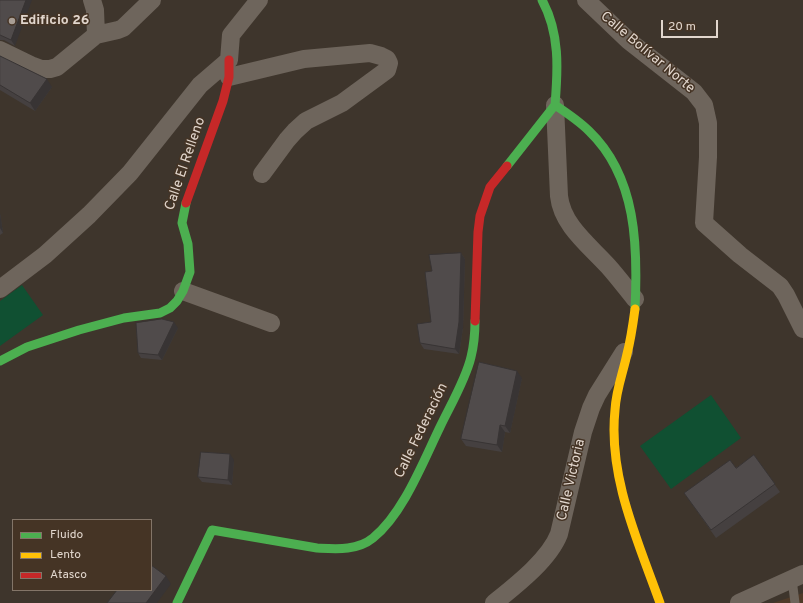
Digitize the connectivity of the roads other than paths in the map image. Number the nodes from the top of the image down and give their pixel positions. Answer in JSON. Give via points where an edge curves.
{"nodes":[{"id":1,"x":92,"y":0,"type":"edge"},
{"id":2,"x":152,"y":0,"type":"edge"},
{"id":3,"x":259,"y":0,"type":"edge"},
{"id":4,"x":542,"y":0,"type":"edge"},
{"id":5,"x":586,"y":0,"type":"edge"},
{"id":6,"x":96,"y":35,"type":"junction"},
{"id":7,"x":0,"y":50,"type":"edge"},
{"id":8,"x":229,"y":69,"type":"junction"},
{"id":9,"x":555,"y":105,"type":"junction"},
{"id":10,"x":262,"y":174,"type":"dead end"},
{"id":11,"x":0,"y":289,"type":"edge"},
{"id":12,"x":183,"y":291,"type":"junction"},
{"id":13,"x":635,"y":299,"type":"junction"},
{"id":14,"x":271,"y":323,"type":"dead end"},
{"id":15,"x":803,"y":329,"type":"edge"},
{"id":16,"x":631,"y":341,"type":"junction"},
{"id":17,"x":0,"y":361,"type":"edge"},
{"id":18,"x":798,"y":576,"type":"edge"},
{"id":19,"x":177,"y":603,"type":"edge"},
{"id":20,"x":494,"y":603,"type":"edge"},
{"id":21,"x":660,"y":603,"type":"edge"},
{"id":22,"x":739,"y":603,"type":"edge"},
{"id":23,"x":795,"y":603,"type":"edge"}],
"edges":[{"from":1,"to":6,"type":"street"},
{"from":2,"to":6,"type":"street","via":[[123,28]]},
{"from":3,"to":8,"type":"street","via":[[231,35]]},
{"from":4,"to":9,"type":"street","via":[[547,8],[555,38]]},
{"from":5,"to":15,"type":"street","name":"Calle Bolívar Norte","via":[[629,41],[701,100],[706,110],[708,129],[704,223],[780,286]]},
{"from":6,"to":7,"type":"street","via":[[57,67],[50,69],[33,66]]},
{"from":8,"to":10,"type":"street","via":[[370,53],[381,56],[389,63],[387,70],[342,103],[306,121],[287,140]]},
{"from":8,"to":11,"type":"street","via":[[200,85],[130,173],[72,232]]},
{"from":8,"to":12,"type":"street","name":"Calle El Relleno","via":[[222,102],[184,207],[182,223],[188,244],[190,272]]},
{"from":9,"to":13,"type":"street","via":[[559,196],[562,209],[577,234]]},
{"from":9,"to":13,"type":"street","via":[[593,136],[613,164],[626,189],[636,235]]},
{"from":9,"to":19,"type":"street","name":"Calle Federación","via":[[488,191],[478,232],[476,327],[471,358],[458,391],[394,517],[372,539],[348,548],[317,548],[212,530]]},
{"from":12,"to":14,"type":"street"},
{"from":12,"to":17,"type":"street","name":"Calle El Relleno","via":[[177,301],[163,312],[124,318],[79,330],[35,345]]},
{"from":13,"to":16,"type":"street"},
{"from":16,"to":20,"type":"street","name":"Calle Victoria","via":[[591,408],[557,539],[541,562]]},
{"from":16,"to":21,"type":"street","via":[[617,393],[615,464]]},
{"from":18,"to":22,"type":"street"},
{"from":18,"to":23,"type":"lane"}]}
